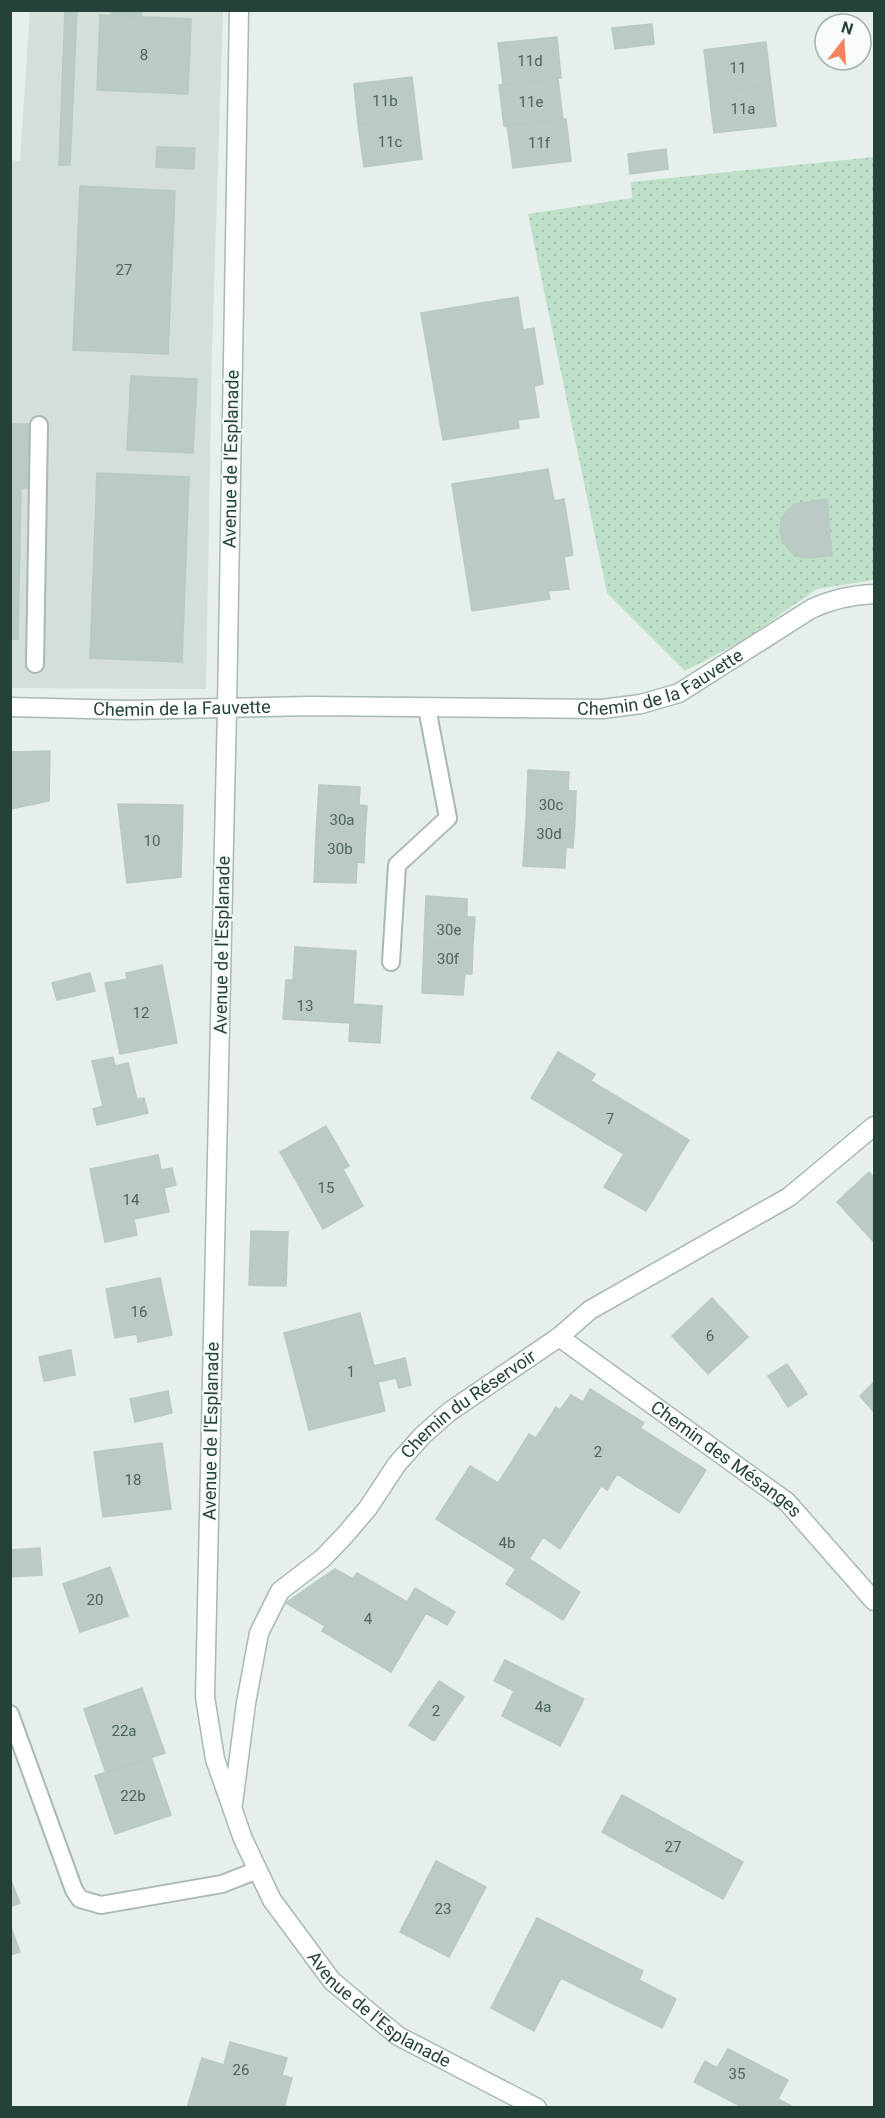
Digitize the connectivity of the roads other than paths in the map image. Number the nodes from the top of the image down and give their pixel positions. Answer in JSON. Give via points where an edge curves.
{"nodes":[{"id":1,"x":239,"y":10,"type":"edge"},
{"id":2,"x":39,"y":425,"type":"dead end"},
{"id":3,"x":874,"y":594,"type":"edge"},
{"id":4,"x":34,"y":664,"type":"dead end"},
{"id":5,"x":10,"y":707,"type":"edge"},
{"id":6,"x":227,"y":708,"type":"junction"},
{"id":7,"x":427,"y":708,"type":"junction"},
{"id":8,"x":391,"y":962,"type":"dead end"},
{"id":9,"x":874,"y":1126,"type":"edge"},
{"id":10,"x":559,"y":1337,"type":"junction"},
{"id":11,"x":874,"y":1601,"type":"edge"},
{"id":12,"x":10,"y":1714,"type":"edge"},
{"id":13,"x":232,"y":1810,"type":"junction"},
{"id":14,"x":258,"y":1870,"type":"junction"},
{"id":15,"x":537,"y":2108,"type":"edge"}],
"edges":[{"from":1,"to":6,"type":"street","name":"Avenue de l'Esplanade"},
{"from":2,"to":4,"type":"lane"},
{"from":3,"to":7,"type":"street","name":"Chemin de la Fauvette","via":[[831,600],[811,609],[695,685],[641,704],[602,709]]},
{"from":5,"to":6,"type":"street","name":"Chemin de la Fauvette"},
{"from":6,"to":7,"type":"street","name":"Chemin de la Fauvette"},
{"from":6,"to":13,"type":"street","name":"Avenue de l'Esplanade","via":[[205,1697],[215,1759]]},
{"from":7,"to":8,"type":"lane","via":[[448,818],[397,865]]},
{"from":9,"to":10,"type":"street","name":"Chemin du Réservoir","via":[[789,1197],[590,1310]]},
{"from":10,"to":11,"type":"street","name":"Chemin des Mésanges","via":[[787,1502]]},
{"from":10,"to":13,"type":"street","name":"Chemin du Réservoir","via":[[449,1412],[423,1435],[345,1535],[323,1558],[280,1591],[259,1633]]},
{"from":12,"to":14,"type":"lane","via":[[80,1899],[101,1905],[222,1884]]},
{"from":13,"to":14,"type":"street","name":"Avenue de l'Esplanade"},
{"from":14,"to":15,"type":"street","name":"Avenue de l'Esplanade","via":[[272,1900],[340,1988],[398,2036]]}]}
